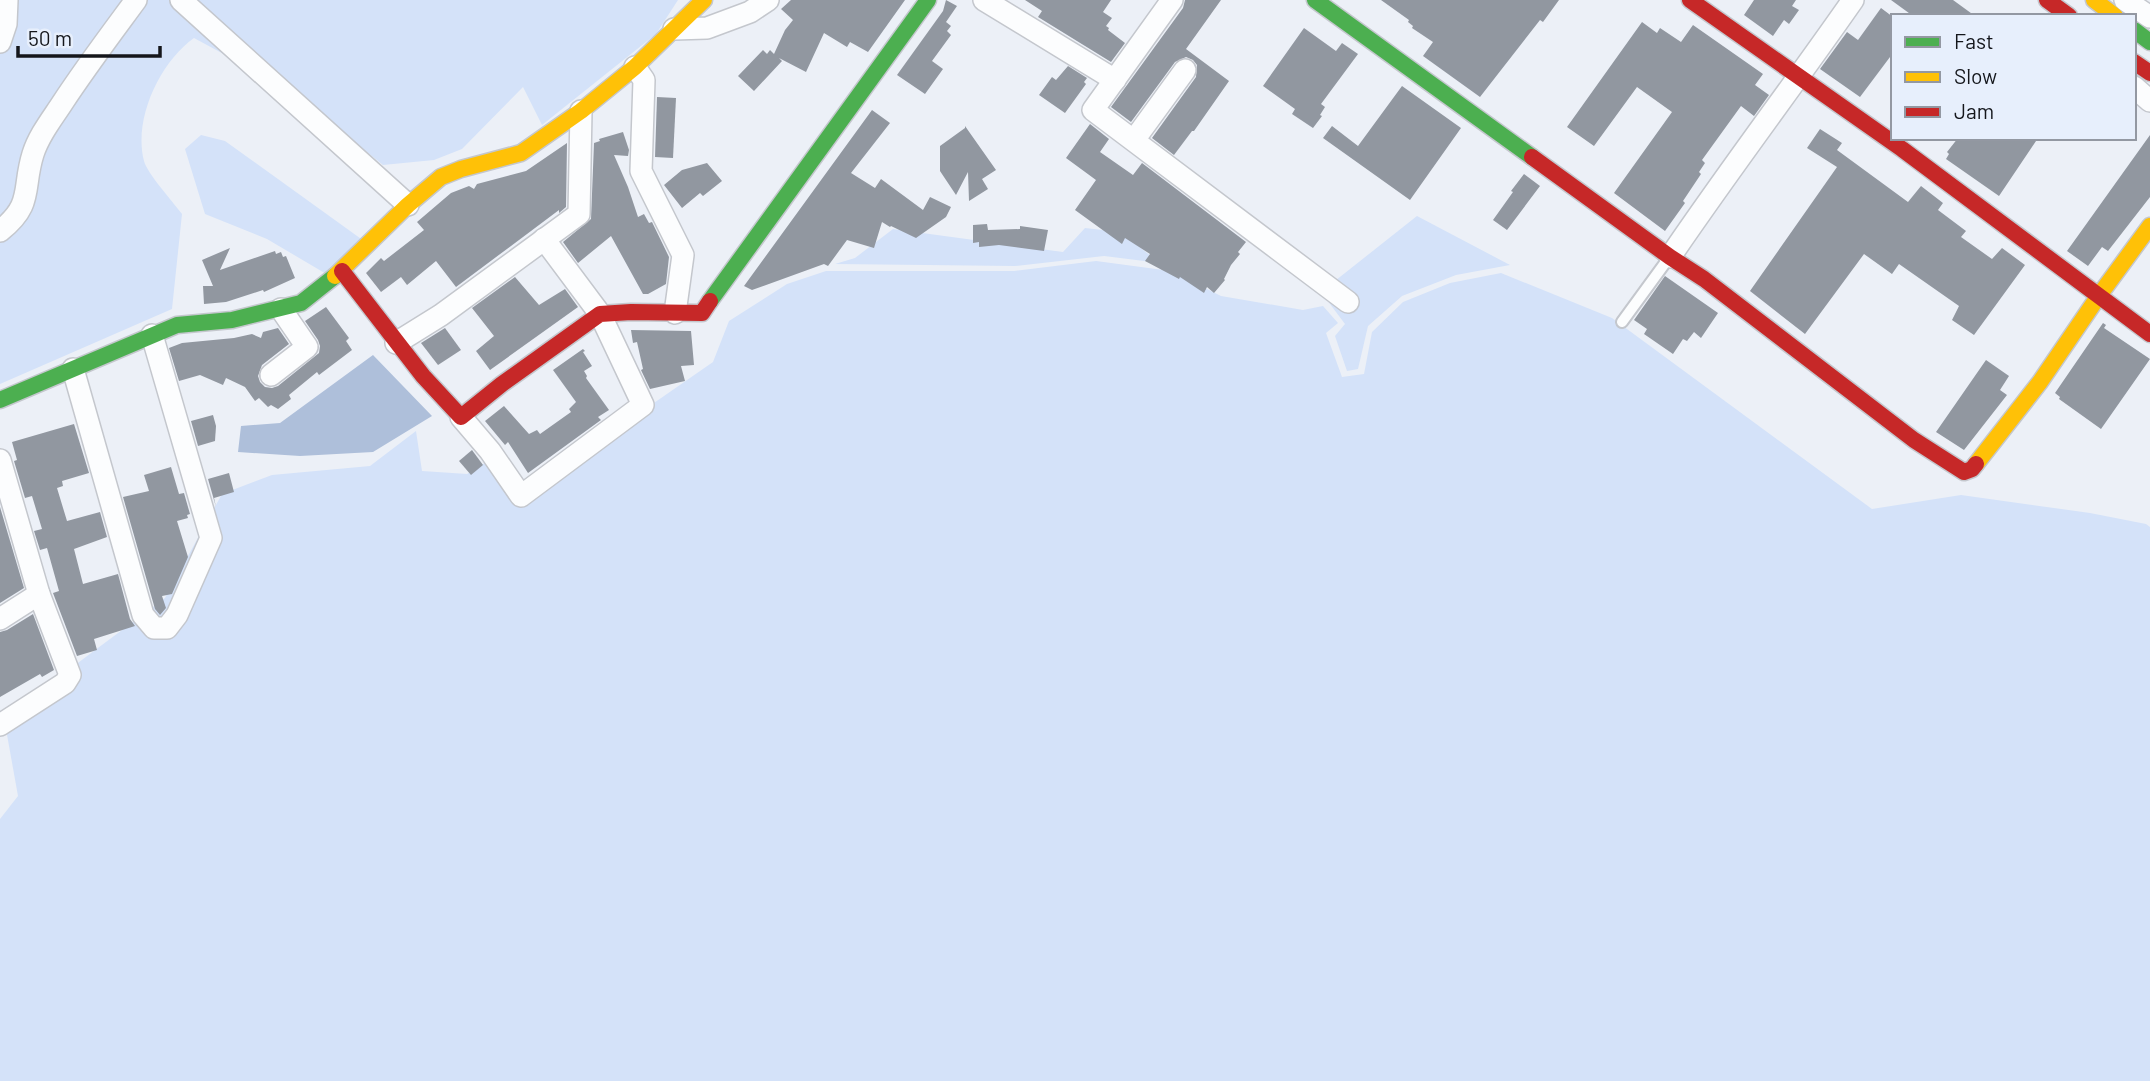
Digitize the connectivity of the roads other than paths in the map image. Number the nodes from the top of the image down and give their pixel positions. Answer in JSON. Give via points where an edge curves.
{"nodes":[{"id":1,"x":7,"y":0,"type":"edge"},
{"id":2,"x":135,"y":0,"type":"edge"},
{"id":3,"x":181,"y":0,"type":"edge"},
{"id":4,"x":704,"y":0,"type":"edge"},
{"id":5,"x":768,"y":0,"type":"edge"},
{"id":6,"x":928,"y":0,"type":"edge"},
{"id":7,"x":984,"y":0,"type":"edge"},
{"id":8,"x":1172,"y":0,"type":"edge"},
{"id":9,"x":1315,"y":0,"type":"edge"},
{"id":10,"x":1690,"y":0,"type":"edge"},
{"id":11,"x":1853,"y":0,"type":"edge"},
{"id":12,"x":2048,"y":0,"type":"edge"},
{"id":13,"x":2094,"y":0,"type":"edge"},
{"id":14,"x":2125,"y":0,"type":"edge"},
{"id":15,"x":2066,"y":14,"type":"edge"},
{"id":16,"x":2112,"y":14,"type":"edge"},
{"id":17,"x":2150,"y":17,"type":"edge"},
{"id":18,"x":674,"y":29,"type":"junction"},
{"id":19,"x":0,"y":42,"type":"edge"},
{"id":20,"x":635,"y":66,"type":"junction"},
{"id":21,"x":1185,"y":71,"type":"dead end"},
{"id":22,"x":1798,"y":78,"type":"junction"},
{"id":23,"x":1115,"y":80,"type":"junction"},
{"id":24,"x":2136,"y":89,"type":"edge"},
{"id":25,"x":2150,"y":101,"type":"edge"},
{"id":26,"x":581,"y":111,"type":"junction"},
{"id":27,"x":1134,"y":140,"type":"junction"},
{"id":28,"x":408,"y":205,"type":"junction"},
{"id":29,"x":2150,"y":226,"type":"edge"},
{"id":30,"x":0,"y":231,"type":"edge"},
{"id":31,"x":544,"y":239,"type":"junction"},
{"id":32,"x":1670,"y":257,"type":"junction"},
{"id":33,"x":342,"y":271,"type":"junction"},
{"id":34,"x":2098,"y":297,"type":"junction"},
{"id":35,"x":1348,"y":302,"type":"dead end"},
{"id":36,"x":281,"y":309,"type":"junction"},
{"id":37,"x":675,"y":313,"type":"junction"},
{"id":38,"x":600,"y":314,"type":"junction"},
{"id":39,"x":1622,"y":322,"type":"dead end"},
{"id":40,"x":2150,"y":334,"type":"edge"},
{"id":41,"x":152,"y":335,"type":"junction"},
{"id":42,"x":396,"y":343,"type":"junction"},
{"id":43,"x":73,"y":369,"type":"junction"},
{"id":44,"x":271,"y":375,"type":"dead end"},
{"id":45,"x":0,"y":400,"type":"edge"},
{"id":46,"x":461,"y":417,"type":"junction"},
{"id":47,"x":0,"y":460,"type":"edge"},
{"id":48,"x":39,"y":594,"type":"junction"},
{"id":49,"x":0,"y":619,"type":"edge"},
{"id":50,"x":0,"y":725,"type":"edge"}],
"edges":[{"from":1,"to":19,"type":"street"},
{"from":2,"to":30,"type":"street","via":[[39,139],[26,198],[14,220]]},
{"from":3,"to":28,"type":"street"},
{"from":4,"to":18,"type":"main road"},
{"from":5,"to":18,"type":"street","via":[[707,28]]},
{"from":6,"to":37,"type":"main road","via":[[702,313]]},
{"from":7,"to":23,"type":"street"},
{"from":8,"to":23,"type":"street"},
{"from":9,"to":32,"type":"main road"},
{"from":10,"to":22,"type":"main road"},
{"from":11,"to":22,"type":"street"},
{"from":12,"to":15,"type":"main road"},
{"from":13,"to":16,"type":"main road"},
{"from":14,"to":17,"type":"street"},
{"from":18,"to":20,"type":"main road"},
{"from":20,"to":26,"type":"main road"},
{"from":20,"to":37,"type":"street","via":[[644,79],[641,171],[683,255]]},
{"from":21,"to":27,"type":"street"},
{"from":22,"to":32,"type":"street"},
{"from":22,"to":34,"type":"main road","via":[[1902,149]]},
{"from":23,"to":27,"type":"street","via":[[1093,110]]},
{"from":24,"to":25,"type":"street"},
{"from":26,"to":28,"type":"main road","via":[[521,153],[441,177]]},
{"from":26,"to":31,"type":"street","via":[[579,214]]},
{"from":27,"to":35,"type":"street"},
{"from":28,"to":33,"type":"main road"},
{"from":29,"to":34,"type":"main road"},
{"from":31,"to":38,"type":"street"},
{"from":31,"to":42,"type":"street"},
{"from":32,"to":34,"type":"main road","via":[[1914,440],[1965,472],[2040,382]]},
{"from":32,"to":39,"type":"lane"},
{"from":33,"to":36,"type":"main road","via":[[301,303]]},
{"from":33,"to":42,"type":"main road"},
{"from":34,"to":40,"type":"main road"},
{"from":36,"to":41,"type":"main road","via":[[177,325]]},
{"from":36,"to":44,"type":"street","via":[[307,346]]},
{"from":37,"to":38,"type":"main road"},
{"from":38,"to":46,"type":"main road"},
{"from":38,"to":46,"type":"street","via":[[643,405],[521,496]]},
{"from":41,"to":43,"type":"main road"},
{"from":41,"to":43,"type":"street","via":[[211,538],[167,628],[154,628],[143,615]]},
{"from":42,"to":46,"type":"main road"},
{"from":43,"to":45,"type":"main road"},
{"from":47,"to":48,"type":"street"},
{"from":48,"to":49,"type":"street"},
{"from":48,"to":50,"type":"street","via":[[70,675],[65,683]]}]}
